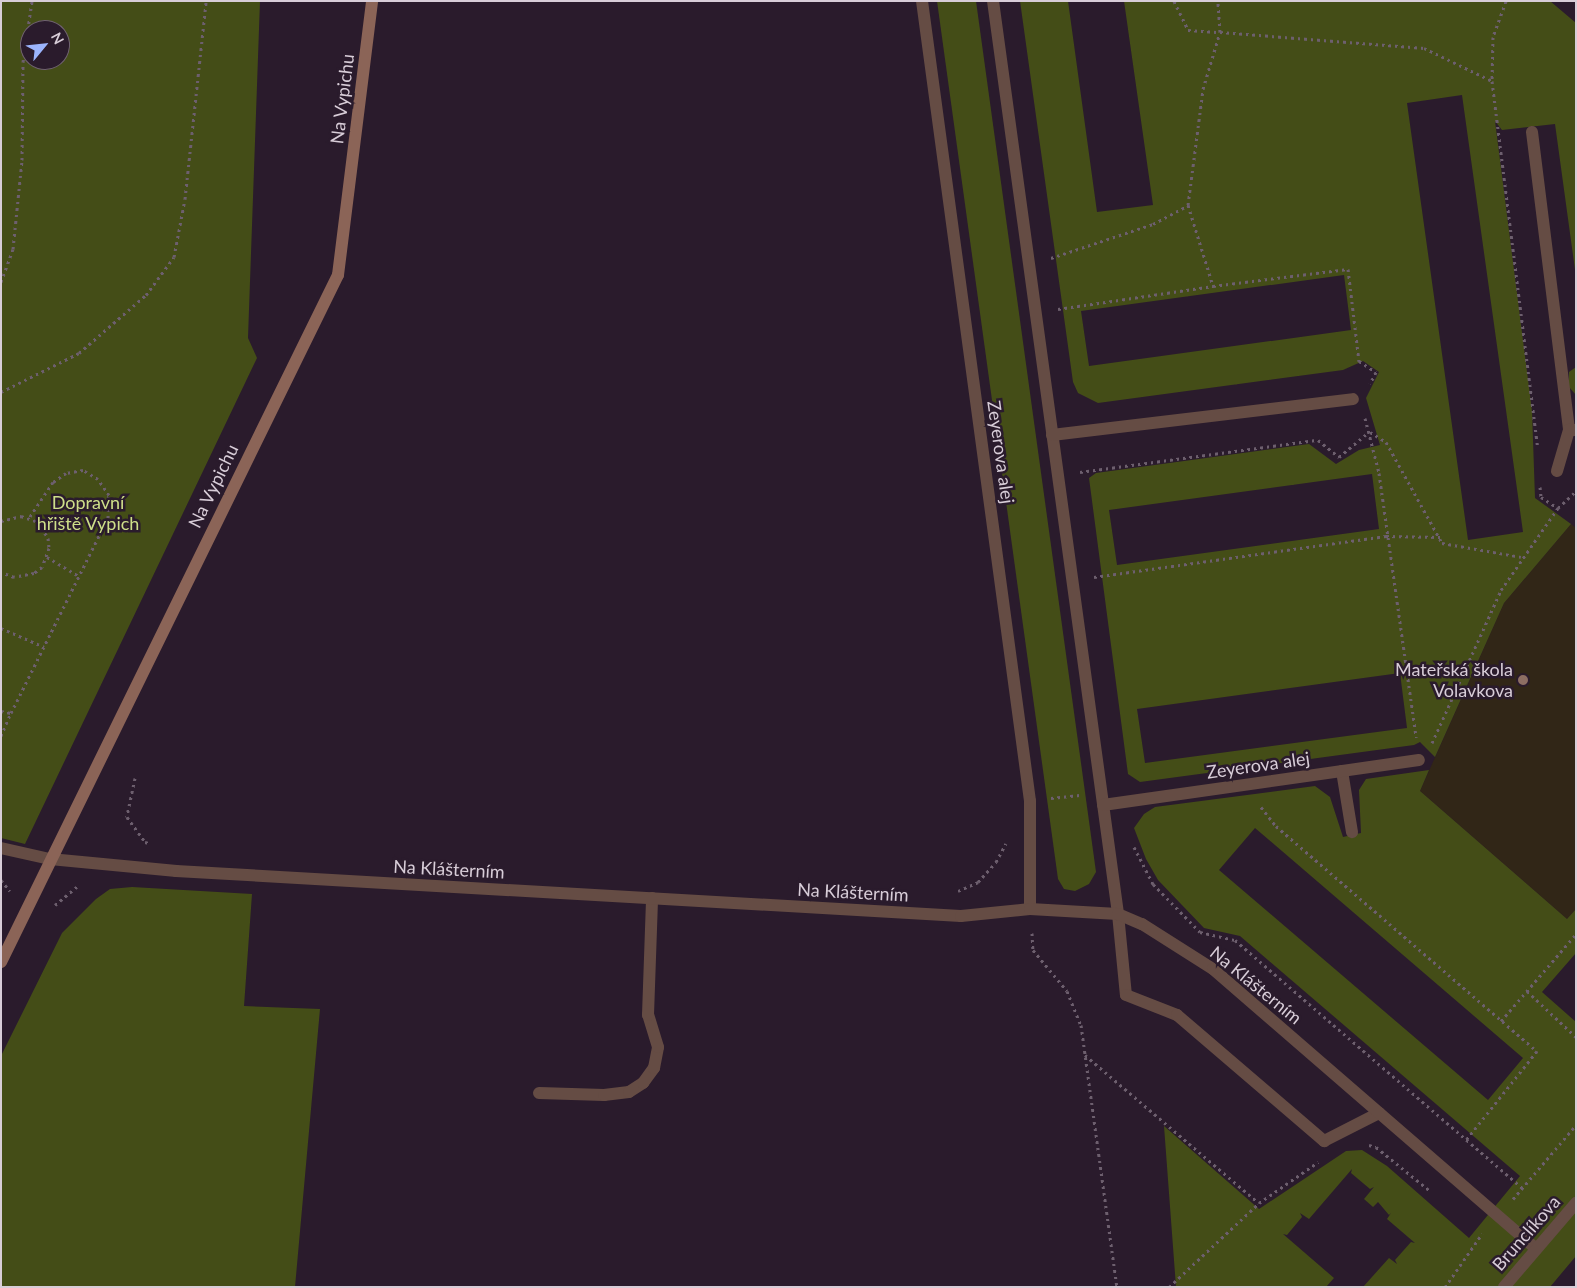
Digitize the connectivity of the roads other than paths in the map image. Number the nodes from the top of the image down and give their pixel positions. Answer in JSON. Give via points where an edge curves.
{"nodes":[{"id":1,"x":372,"y":1,"type":"edge"},
{"id":2,"x":922,"y":1,"type":"edge"},
{"id":3,"x":993,"y":1,"type":"edge"},
{"id":4,"x":1532,"y":132,"type":"dead end"},
{"id":5,"x":1353,"y":399,"type":"dead end"},
{"id":6,"x":1572,"y":430,"type":"edge"},
{"id":7,"x":1052,"y":435,"type":"junction"},
{"id":8,"x":1557,"y":472,"type":"dead end"},
{"id":9,"x":1418,"y":754,"type":"road end"},
{"id":10,"x":1342,"y":771,"type":"junction"},
{"id":11,"x":1103,"y":805,"type":"junction"},
{"id":12,"x":1352,"y":832,"type":"dead end"},
{"id":13,"x":1,"y":848,"type":"edge"},
{"id":14,"x":50,"y":859,"type":"junction"},
{"id":15,"x":652,"y":898,"type":"junction"},
{"id":16,"x":1030,"y":908,"type":"junction"},
{"id":17,"x":1118,"y":914,"type":"junction"},
{"id":18,"x":1,"y":962,"type":"edge"},
{"id":19,"x":539,"y":1093,"type":"dead end"},
{"id":20,"x":1379,"y":1113,"type":"junction"},
{"id":21,"x":1576,"y":1203,"type":"edge"},
{"id":22,"x":1536,"y":1249,"type":"junction"},
{"id":23,"x":1504,"y":1287,"type":"edge"}],
"edges":[{"from":1,"to":14,"type":"street","name":"Na Vypichu","via":[[338,275]]},
{"from":2,"to":16,"type":"street","name":"Zeyerova alej","via":[[1030,801]]},
{"from":3,"to":7,"type":"street"},
{"from":4,"to":6,"type":"street"},
{"from":5,"to":7,"type":"street"},
{"from":6,"to":8,"type":"street"},
{"from":7,"to":11,"type":"street"},
{"from":9,"to":10,"type":"street","name":"Zeyerova alej"},
{"from":10,"to":11,"type":"street","name":"Zeyerova alej"},
{"from":10,"to":12,"type":"street"},
{"from":11,"to":17,"type":"street"},
{"from":13,"to":14,"type":"street","name":"Na Klášterním"},
{"from":14,"to":15,"type":"street","name":"Na Klášterním","via":[[176,871]]},
{"from":14,"to":18,"type":"street","name":"Na Vypichu"},
{"from":15,"to":16,"type":"street","name":"Na Klášterním","via":[[962,916]]},
{"from":15,"to":19,"type":"street","via":[[648,1015],[658,1047],[654,1068],[643,1083],[629,1092],[604,1096]]},
{"from":16,"to":17,"type":"street","name":"Na Klášterním"},
{"from":17,"to":20,"type":"street","name":"Na Klášterním","via":[[1142,924],[1213,969]]},
{"from":17,"to":20,"type":"street","via":[[1126,995],[1176,1015],[1324,1141]]},
{"from":20,"to":22,"type":"street","name":"Na Klášterním"},
{"from":21,"to":22,"type":"street","name":"Brunclíkova"},
{"from":22,"to":23,"type":"street","name":"Brunclíkova"}]}
